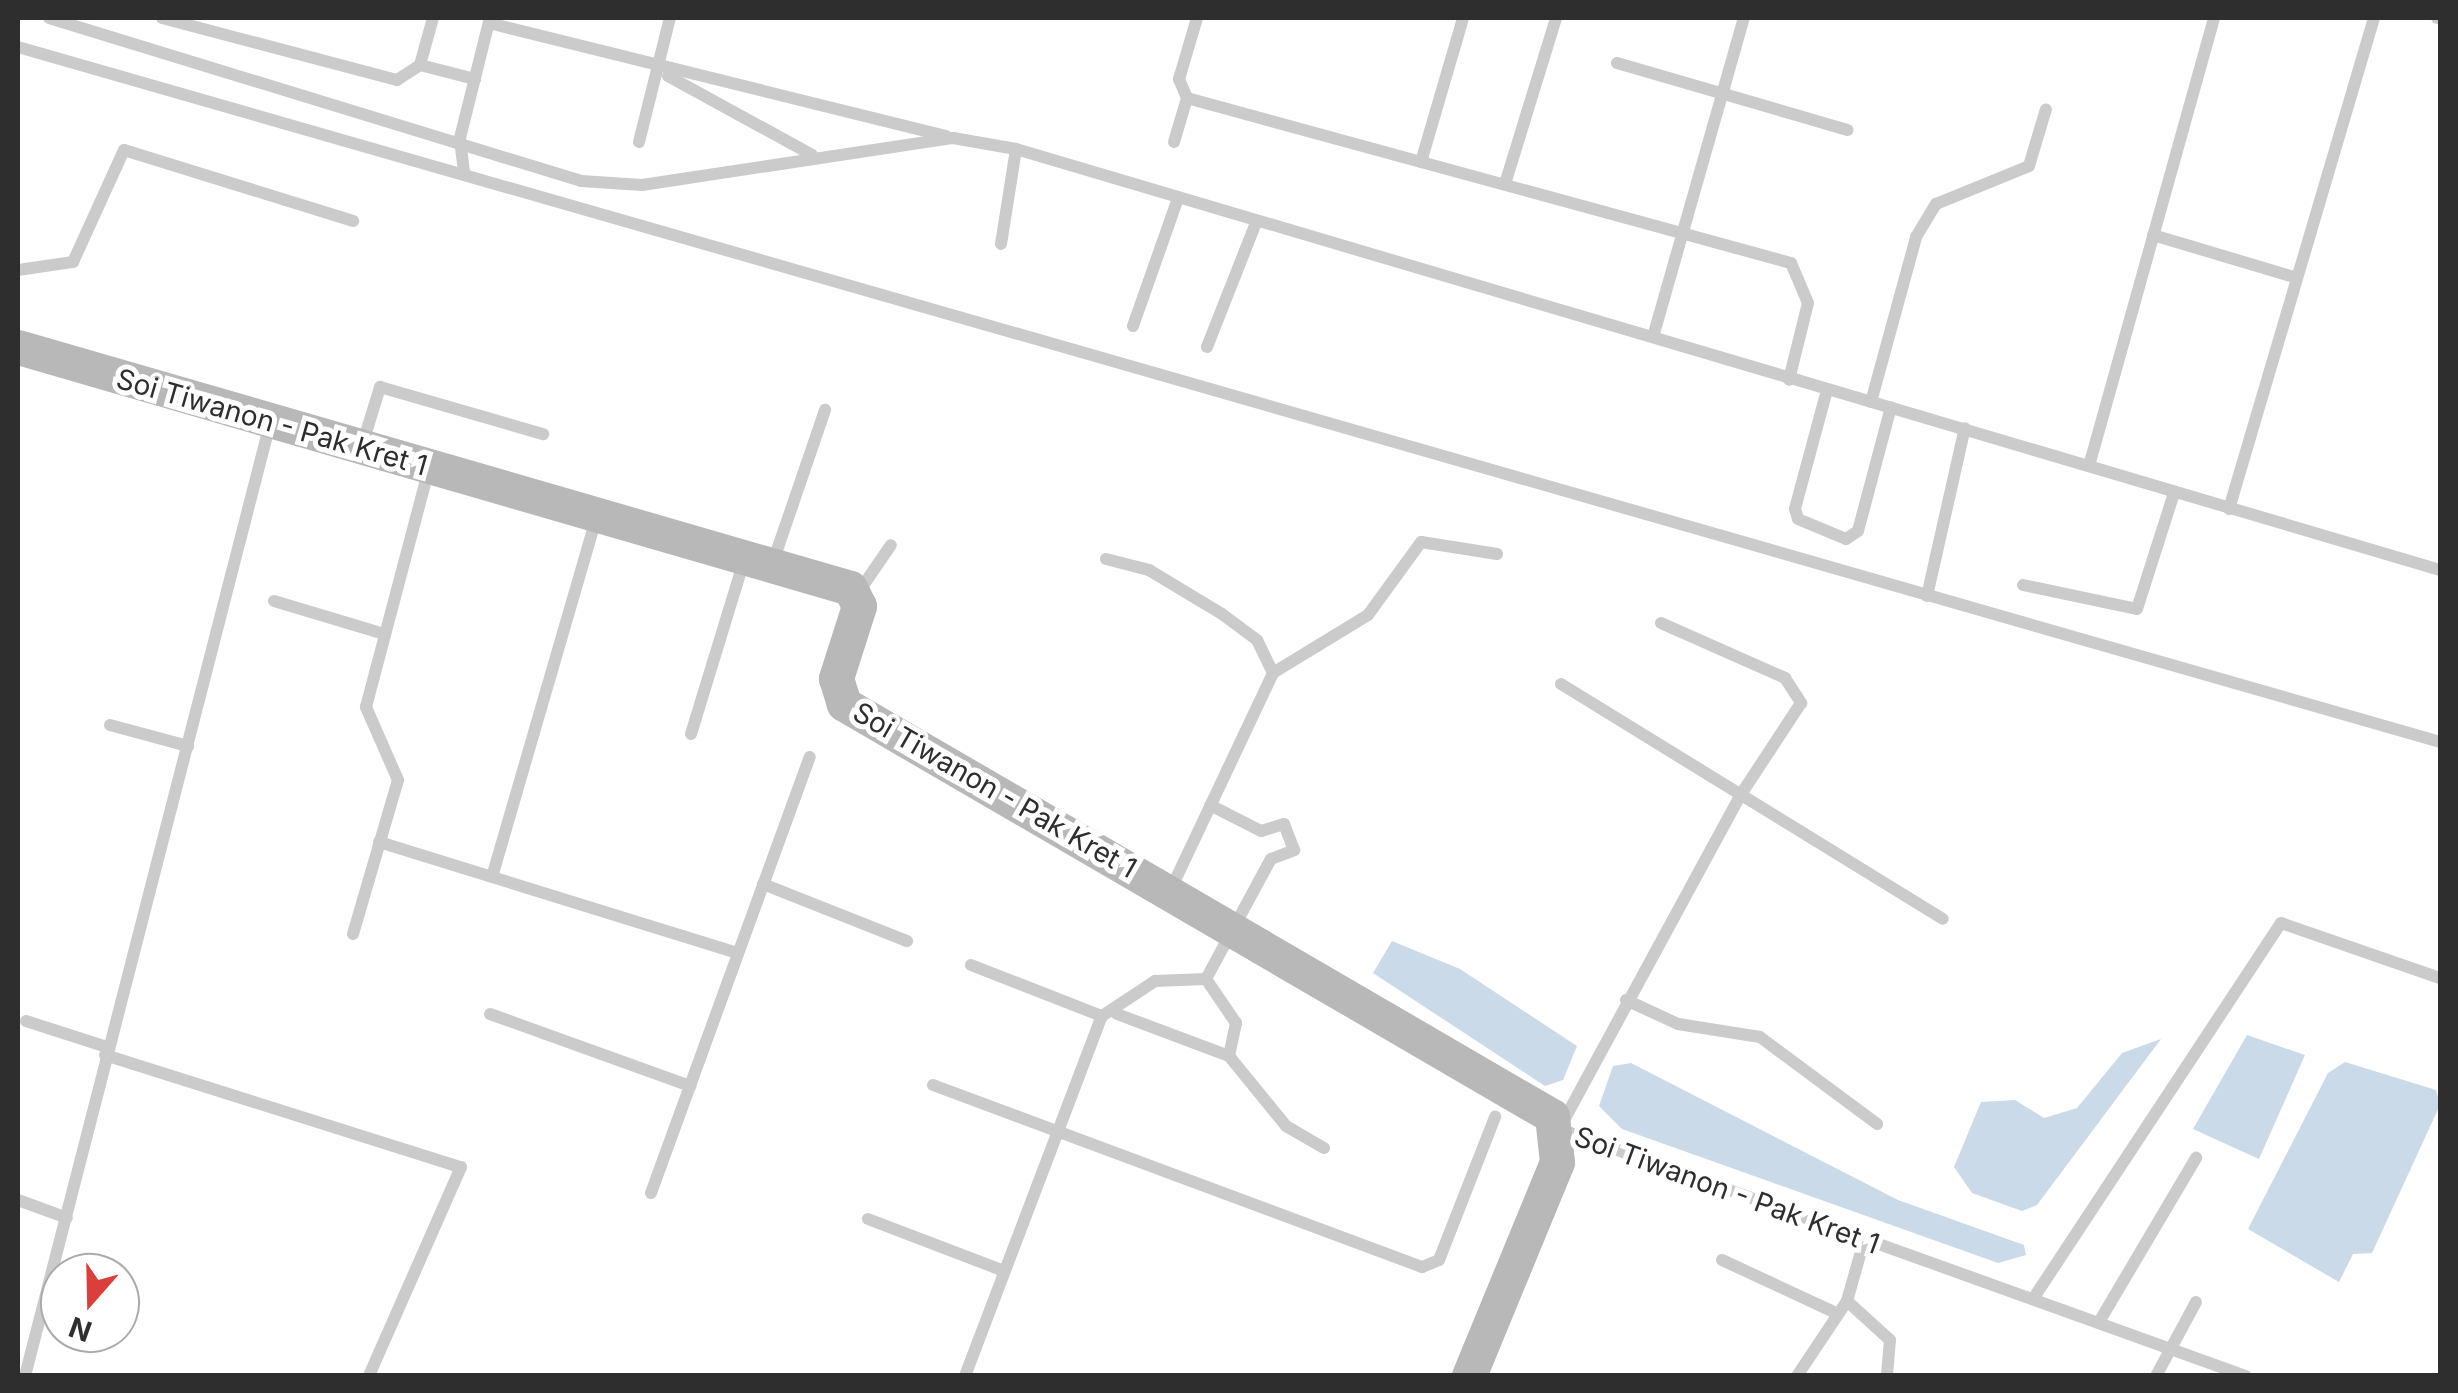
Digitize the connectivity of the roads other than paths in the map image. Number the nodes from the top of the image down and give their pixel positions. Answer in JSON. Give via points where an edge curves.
{"nodes":[{"id":1,"x":49,"y":18,"type":"edge"},
{"id":2,"x":162,"y":18,"type":"edge"},
{"id":3,"x":433,"y":18,"type":"edge"},
{"id":4,"x":670,"y":18,"type":"edge"},
{"id":5,"x":1197,"y":18,"type":"edge"},
{"id":6,"x":1463,"y":18,"type":"edge"},
{"id":7,"x":1556,"y":18,"type":"edge"},
{"id":8,"x":1744,"y":18,"type":"edge"},
{"id":9,"x":2214,"y":18,"type":"edge"},
{"id":10,"x":2374,"y":18,"type":"edge"},
{"id":11,"x":489,"y":20,"type":"edge"},
{"id":12,"x":18,"y":47,"type":"edge"},
{"id":13,"x":1618,"y":63,"type":"dead end"},
{"id":14,"x":420,"y":65,"type":"junction"},
{"id":15,"x":657,"y":70,"type":"junction"},
{"id":16,"x":475,"y":79,"type":"junction"},
{"id":17,"x":1722,"y":95,"type":"junction"},
{"id":18,"x":1187,"y":98,"type":"junction"},
{"id":19,"x":2046,"y":109,"type":"dead end"},
{"id":20,"x":1848,"y":130,"type":"dead end"},
{"id":21,"x":460,"y":138,"type":"junction"},
{"id":22,"x":954,"y":138,"type":"junction"},
{"id":23,"x":639,"y":142,"type":"dead end"},
{"id":24,"x":1174,"y":142,"type":"dead end"},
{"id":25,"x":1016,"y":149,"type":"junction"},
{"id":26,"x":814,"y":156,"type":"junction"},
{"id":27,"x":1421,"y":162,"type":"junction"},
{"id":28,"x":464,"y":172,"type":"junction"},
{"id":29,"x":1505,"y":184,"type":"junction"},
{"id":30,"x":1177,"y":200,"type":"junction"},
{"id":31,"x":352,"y":221,"type":"dead end"},
{"id":32,"x":1255,"y":225,"type":"junction"},
{"id":33,"x":1680,"y":233,"type":"junction"},
{"id":34,"x":2153,"y":236,"type":"junction"},
{"id":35,"x":1002,"y":244,"type":"dead end"},
{"id":36,"x":18,"y":270,"type":"edge"},
{"id":37,"x":2297,"y":278,"type":"junction"},
{"id":38,"x":1132,"y":326,"type":"dead end"},
{"id":39,"x":1653,"y":336,"type":"junction"},
{"id":40,"x":18,"y":347,"type":"edge"},
{"id":41,"x":1206,"y":347,"type":"dead end"},
{"id":42,"x":1789,"y":380,"type":"junction"},
{"id":43,"x":1826,"y":390,"type":"junction"},
{"id":44,"x":1872,"y":402,"type":"junction"},
{"id":45,"x":1891,"y":407,"type":"junction"},
{"id":46,"x":825,"y":410,"type":"dead end"},
{"id":47,"x":270,"y":422,"type":"junction"},
{"id":48,"x":1966,"y":428,"type":"junction"},
{"id":49,"x":543,"y":434,"type":"dead end"},
{"id":50,"x":361,"y":448,"type":"junction"},
{"id":51,"x":2089,"y":466,"type":"junction"},
{"id":52,"x":429,"y":468,"type":"junction"},
{"id":53,"x":2174,"y":493,"type":"junction"},
{"id":54,"x":2229,"y":508,"type":"junction"},
{"id":55,"x":596,"y":518,"type":"junction"},
{"id":56,"x":891,"y":545,"type":"dead end"},
{"id":57,"x":1497,"y":554,"type":"dead end"},
{"id":58,"x":1106,"y":558,"type":"dead end"},
{"id":59,"x":757,"y":565,"type":"junction"},
{"id":60,"x":2440,"y":570,"type":"edge"},
{"id":61,"x":2023,"y":586,"type":"dead end"},
{"id":62,"x":856,"y":594,"type":"junction"},
{"id":63,"x":1928,"y":596,"type":"junction"},
{"id":64,"x":274,"y":600,"type":"dead end"},
{"id":65,"x":1661,"y":623,"type":"dead end"},
{"id":66,"x":386,"y":634,"type":"junction"},
{"id":67,"x":1273,"y":673,"type":"junction"},
{"id":68,"x":1560,"y":684,"type":"dead end"},
{"id":69,"x":110,"y":725,"type":"dead end"},
{"id":70,"x":691,"y":734,"type":"dead end"},
{"id":71,"x":2440,"y":742,"type":"edge"},
{"id":72,"x":188,"y":746,"type":"junction"},
{"id":73,"x":810,"y":757,"type":"dead end"},
{"id":74,"x":1740,"y":796,"type":"junction"},
{"id":75,"x":1210,"y":806,"type":"junction"},
{"id":76,"x":379,"y":842,"type":"junction"},
{"id":77,"x":492,"y":877,"type":"junction"},
{"id":78,"x":763,"y":884,"type":"junction"},
{"id":79,"x":1170,"y":890,"type":"junction"},
{"id":80,"x":1943,"y":920,"type":"dead end"},
{"id":81,"x":1234,"y":928,"type":"junction"},
{"id":82,"x":353,"y":934,"type":"dead end"},
{"id":83,"x":907,"y":941,"type":"dead end"},
{"id":84,"x":738,"y":953,"type":"junction"},
{"id":85,"x":970,"y":965,"type":"dead end"},
{"id":86,"x":2440,"y":978,"type":"edge"},
{"id":87,"x":1206,"y":979,"type":"junction"},
{"id":88,"x":1626,"y":1000,"type":"junction"},
{"id":89,"x":490,"y":1014,"type":"dead end"},
{"id":90,"x":1109,"y":1015,"type":"junction"},
{"id":91,"x":26,"y":1020,"type":"dead end"},
{"id":92,"x":106,"y":1051,"type":"junction"},
{"id":93,"x":1229,"y":1056,"type":"junction"},
{"id":94,"x":690,"y":1086,"type":"junction"},
{"id":95,"x":933,"y":1086,"type":"dead end"},
{"id":96,"x":1494,"y":1117,"type":"dead end"},
{"id":97,"x":1877,"y":1124,"type":"dead end"},
{"id":98,"x":1559,"y":1129,"type":"junction"},
{"id":99,"x":1057,"y":1132,"type":"junction"},
{"id":100,"x":1324,"y":1148,"type":"dead end"},
{"id":101,"x":2196,"y":1158,"type":"dead end"},
{"id":102,"x":651,"y":1192,"type":"dead end"},
{"id":103,"x":18,"y":1200,"type":"edge"},
{"id":104,"x":67,"y":1218,"type":"junction"},
{"id":105,"x":868,"y":1219,"type":"dead end"},
{"id":106,"x":1864,"y":1241,"type":"junction"},
{"id":107,"x":1722,"y":1260,"type":"dead end"},
{"id":108,"x":1004,"y":1271,"type":"junction"},
{"id":109,"x":2033,"y":1300,"type":"junction"},
{"id":110,"x":1847,"y":1301,"type":"junction"},
{"id":111,"x":2196,"y":1302,"type":"dead end"},
{"id":112,"x":1832,"y":1311,"type":"junction"},
{"id":113,"x":2098,"y":1322,"type":"junction"},
{"id":114,"x":2172,"y":1347,"type":"junction"},
{"id":115,"x":26,"y":1376,"type":"edge"},
{"id":116,"x":369,"y":1376,"type":"edge"},
{"id":117,"x":965,"y":1376,"type":"edge"},
{"id":118,"x":1469,"y":1376,"type":"edge"},
{"id":119,"x":1797,"y":1376,"type":"edge"},
{"id":120,"x":1887,"y":1376,"type":"edge"},
{"id":121,"x":2156,"y":1376,"type":"edge"},
{"id":122,"x":2246,"y":1376,"type":"edge"}],
"edges":[{"from":1,"to":21,"type":"lane"},
{"from":2,"to":14,"type":"lane","via":[[398,80]]},
{"from":3,"to":14,"type":"lane"},
{"from":4,"to":15,"type":"lane"},
{"from":5,"to":18,"type":"lane","via":[[1179,79]]},
{"from":6,"to":27,"type":"lane"},
{"from":7,"to":29,"type":"lane"},
{"from":8,"to":17,"type":"lane"},
{"from":9,"to":34,"type":"lane"},
{"from":10,"to":37,"type":"lane"},
{"from":11,"to":15,"type":"lane"},
{"from":11,"to":16,"type":"lane"},
{"from":12,"to":28,"type":"lane"},
{"from":13,"to":17,"type":"lane"},
{"from":14,"to":16,"type":"lane"},
{"from":15,"to":22,"type":"lane"},
{"from":15,"to":23,"type":"lane"},
{"from":15,"to":26,"type":"lane"},
{"from":16,"to":21,"type":"lane"},
{"from":17,"to":20,"type":"lane"},
{"from":17,"to":33,"type":"lane"},
{"from":18,"to":24,"type":"lane"},
{"from":18,"to":27,"type":"lane"},
{"from":19,"to":44,"type":"lane","via":[[2029,166],[1936,204],[1916,238]]},
{"from":21,"to":26,"type":"lane","via":[[552,175],[627,184]]},
{"from":21,"to":28,"type":"lane"},
{"from":22,"to":25,"type":"lane"},
{"from":22,"to":26,"type":"lane"},
{"from":25,"to":30,"type":"lane"},
{"from":25,"to":35,"type":"lane"},
{"from":27,"to":29,"type":"lane"},
{"from":28,"to":63,"type":"lane"},
{"from":29,"to":33,"type":"lane"},
{"from":30,"to":32,"type":"lane"},
{"from":30,"to":38,"type":"lane"},
{"from":31,"to":36,"type":"lane","via":[[124,150],[73,262]]},
{"from":32,"to":39,"type":"lane"},
{"from":32,"to":41,"type":"lane"},
{"from":33,"to":39,"type":"lane"},
{"from":33,"to":42,"type":"lane","via":[[1798,272],[1808,303]]},
{"from":34,"to":37,"type":"lane"},
{"from":34,"to":51,"type":"lane"},
{"from":37,"to":54,"type":"lane"},
{"from":39,"to":42,"type":"lane"},
{"from":40,"to":47,"type":"street","name":"Soi Tiwanon - Pak Kret 1"},
{"from":42,"to":43,"type":"lane"},
{"from":43,"to":44,"type":"lane"},
{"from":43,"to":45,"type":"lane","via":[[1795,508],[1798,519],[1846,539],[1858,531]]},
{"from":44,"to":45,"type":"lane"},
{"from":45,"to":48,"type":"lane"},
{"from":46,"to":59,"type":"lane"},
{"from":47,"to":50,"type":"street","name":"Soi Tiwanon - Pak Kret 1"},
{"from":47,"to":72,"type":"lane"},
{"from":48,"to":51,"type":"lane"},
{"from":48,"to":63,"type":"lane"},
{"from":49,"to":50,"type":"lane","via":[[380,387]]},
{"from":50,"to":52,"type":"street","name":"Soi Tiwanon - Pak Kret 1"},
{"from":51,"to":53,"type":"lane"},
{"from":52,"to":55,"type":"street","name":"Soi Tiwanon - Pak Kret 1"},
{"from":52,"to":66,"type":"lane"},
{"from":53,"to":54,"type":"lane"},
{"from":53,"to":61,"type":"lane","via":[[2137,609]]},
{"from":54,"to":60,"type":"lane"},
{"from":55,"to":59,"type":"street","name":"Soi Tiwanon - Pak Kret 1"},
{"from":55,"to":77,"type":"lane"},
{"from":56,"to":62,"type":"lane"},
{"from":57,"to":67,"type":"lane","via":[[1421,542],[1368,616]]},
{"from":58,"to":67,"type":"lane","via":[[1149,570],[1222,614],[1258,640]]},
{"from":59,"to":62,"type":"street","name":"Soi Tiwanon - Pak Kret 1"},
{"from":59,"to":70,"type":"lane"},
{"from":62,"to":79,"type":"street","name":"Soi Tiwanon - Pak Kret 1","via":[[836,678],[844,704]]},
{"from":63,"to":71,"type":"lane"},
{"from":64,"to":66,"type":"lane"},
{"from":65,"to":74,"type":"lane","via":[[1798,687],[1796,721]]},
{"from":66,"to":76,"type":"lane","via":[[366,707],[398,780]]},
{"from":67,"to":75,"type":"lane"},
{"from":68,"to":74,"type":"lane"},
{"from":69,"to":72,"type":"lane"},
{"from":72,"to":92,"type":"lane"},
{"from":73,"to":78,"type":"lane"},
{"from":74,"to":80,"type":"lane"},
{"from":74,"to":88,"type":"lane"},
{"from":75,"to":79,"type":"lane"},
{"from":75,"to":81,"type":"lane","via":[[1261,831],[1284,824],[1295,836],[1286,858],[1271,858]]},
{"from":76,"to":77,"type":"lane"},
{"from":76,"to":82,"type":"lane"},
{"from":77,"to":84,"type":"lane"},
{"from":78,"to":83,"type":"lane"},
{"from":78,"to":84,"type":"lane"},
{"from":79,"to":81,"type":"street","name":"Soi Tiwanon - Pak Kret 1"},
{"from":81,"to":87,"type":"lane"},
{"from":81,"to":98,"type":"street","name":"Soi Tiwanon - Pak Kret 1","via":[[1544,1106]]},
{"from":84,"to":94,"type":"lane"},
{"from":85,"to":90,"type":"lane"},
{"from":86,"to":109,"type":"lane","via":[[2280,923]]},
{"from":87,"to":90,"type":"lane","via":[[1155,980]]},
{"from":87,"to":93,"type":"lane","via":[[1236,1023]]},
{"from":88,"to":97,"type":"lane","via":[[1678,1024],[1760,1036]]},
{"from":88,"to":98,"type":"lane"},
{"from":89,"to":94,"type":"lane"},
{"from":90,"to":93,"type":"lane"},
{"from":90,"to":99,"type":"lane"},
{"from":91,"to":92,"type":"lane"},
{"from":92,"to":104,"type":"lane"},
{"from":92,"to":116,"type":"lane","via":[[461,1166]]},
{"from":93,"to":100,"type":"lane","via":[[1286,1126]]},
{"from":94,"to":102,"type":"lane"},
{"from":95,"to":99,"type":"lane"},
{"from":96,"to":99,"type":"lane","via":[[1439,1260],[1422,1267]]},
{"from":98,"to":106,"type":"lane","name":"Soi Tiwanon - Pak Kret 1"},
{"from":98,"to":118,"type":"street","via":[[1557,1162]]},
{"from":99,"to":108,"type":"lane"},
{"from":101,"to":113,"type":"lane"},
{"from":103,"to":104,"type":"lane"},
{"from":104,"to":115,"type":"lane"},
{"from":105,"to":108,"type":"lane"},
{"from":106,"to":109,"type":"lane","name":"Soi Tiwanon - Pak Kret 1"},
{"from":106,"to":110,"type":"lane"},
{"from":107,"to":112,"type":"lane"},
{"from":108,"to":117,"type":"lane"},
{"from":109,"to":113,"type":"lane","name":"Soi Tiwanon - Pak Kret 1"},
{"from":110,"to":112,"type":"lane"},
{"from":110,"to":120,"type":"lane","via":[[1890,1340]]},
{"from":111,"to":114,"type":"lane"},
{"from":112,"to":119,"type":"lane"},
{"from":113,"to":114,"type":"lane","name":"Soi Tiwanon - Pak Kret 1"},
{"from":114,"to":121,"type":"lane"},
{"from":114,"to":122,"type":"lane","name":"Soi Tiwanon - Pak Kret 1"}]}
